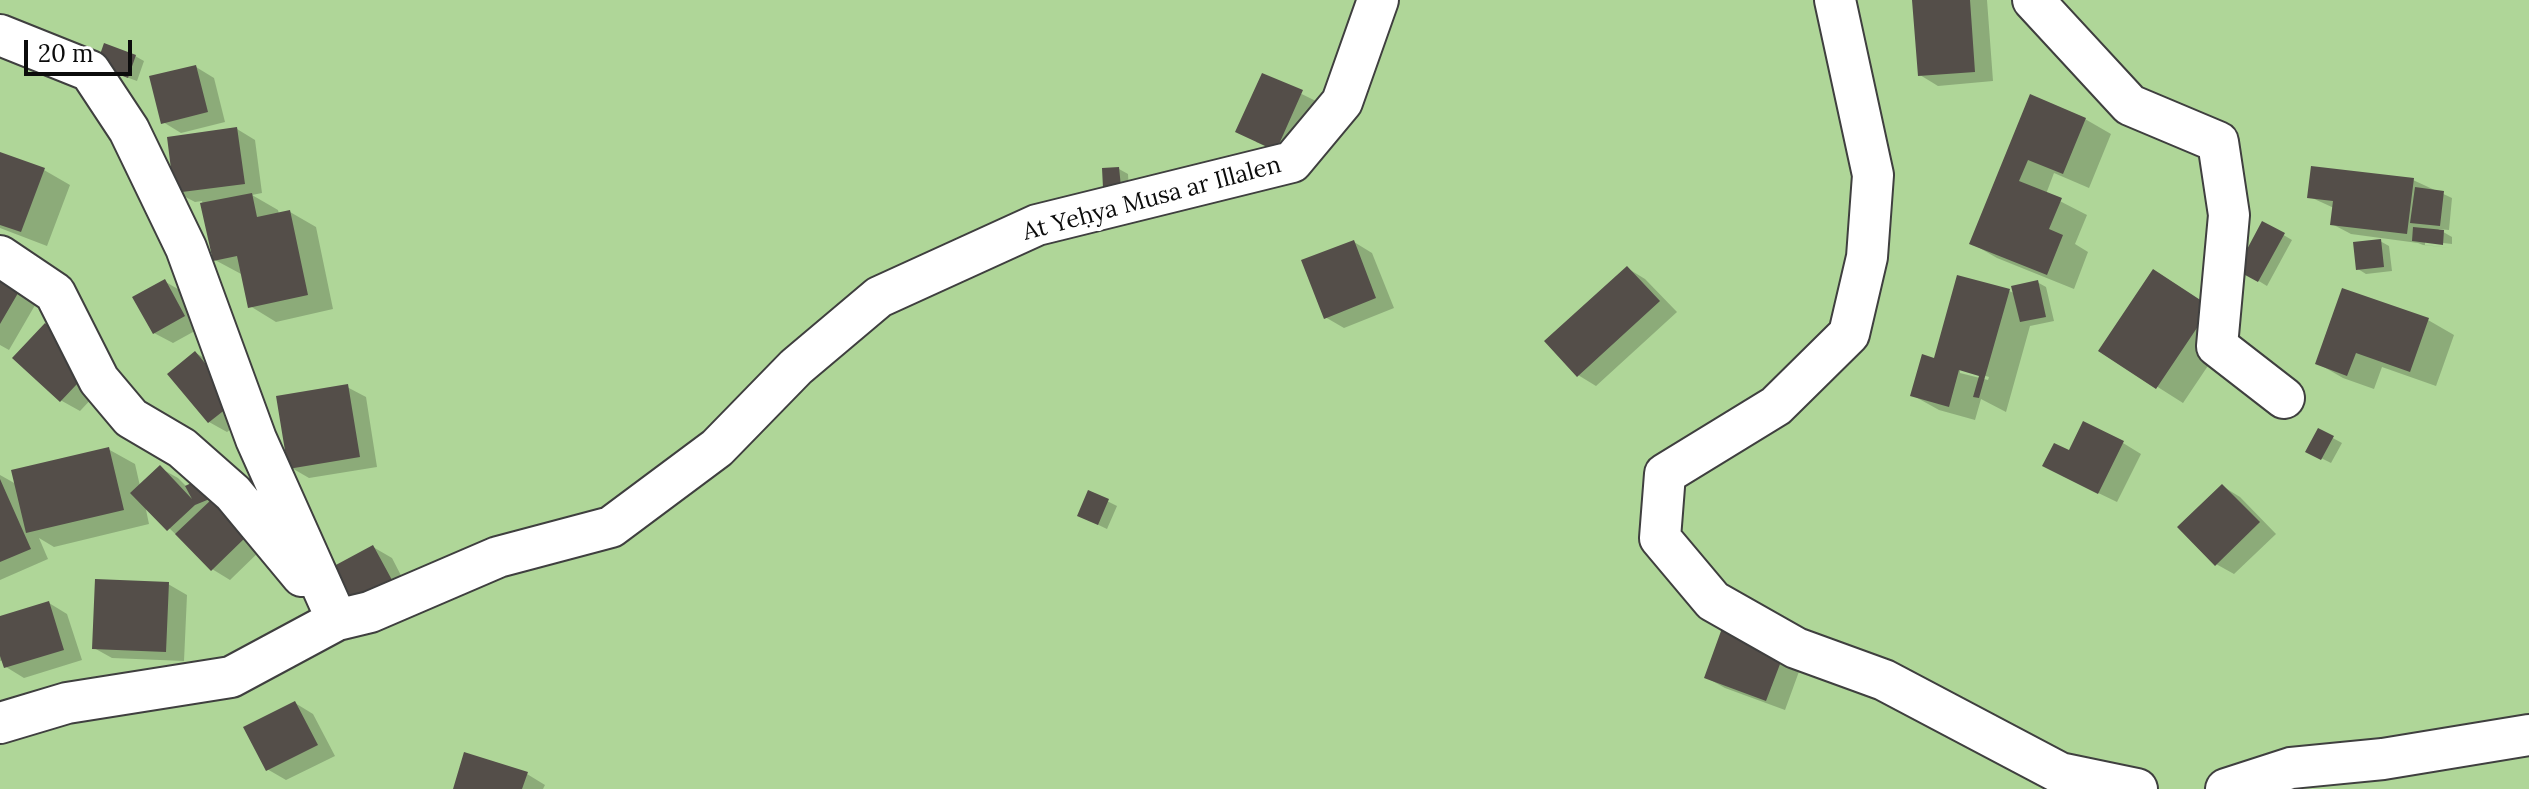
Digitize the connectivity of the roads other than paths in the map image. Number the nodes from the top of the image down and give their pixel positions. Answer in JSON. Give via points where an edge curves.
{"nodes":[{"id":1,"x":1378,"y":0,"type":"edge"},
{"id":2,"x":1835,"y":0,"type":"edge"},
{"id":3,"x":2033,"y":0,"type":"edge"},
{"id":4,"x":0,"y":35,"type":"edge"},
{"id":5,"x":0,"y":256,"type":"edge"},
{"id":6,"x":2284,"y":398,"type":"dead end"},
{"id":7,"x":337,"y":620,"type":"junction"},
{"id":8,"x":0,"y":723,"type":"edge"},
{"id":9,"x":2529,"y":735,"type":"edge"},
{"id":10,"x":2137,"y":789,"type":"edge"},
{"id":11,"x":2226,"y":789,"type":"edge"}],
"edges":[{"from":1,"to":7,"type":"street","name":"At Yeḥya Musa ar Illalen","via":[[1342,102],[1292,162],[1037,225],[879,297],[796,367],[717,448],[611,527],[498,557],[370,612]]},
{"from":2,"to":10,"type":"street","via":[[1873,175],[1867,257],[1849,334],[1776,406],[1665,474],[1660,538],[1713,601],[1796,648],[1884,680],[2060,773]]},
{"from":3,"to":6,"type":"street","via":[[2130,105],[2218,142],[2229,215],[2217,346]]},
{"from":4,"to":7,"type":"street","via":[[90,71],[129,130],[186,248],[256,439]]},
{"from":5,"to":7,"type":"street","via":[[55,293],[99,380],[131,418],[182,448],[233,493]]},
{"from":7,"to":8,"type":"street","name":"At Yeḥya Musa ar Illalen","via":[[231,677],[67,703]]},
{"from":9,"to":11,"type":"street","via":[[2291,768]]}]}
